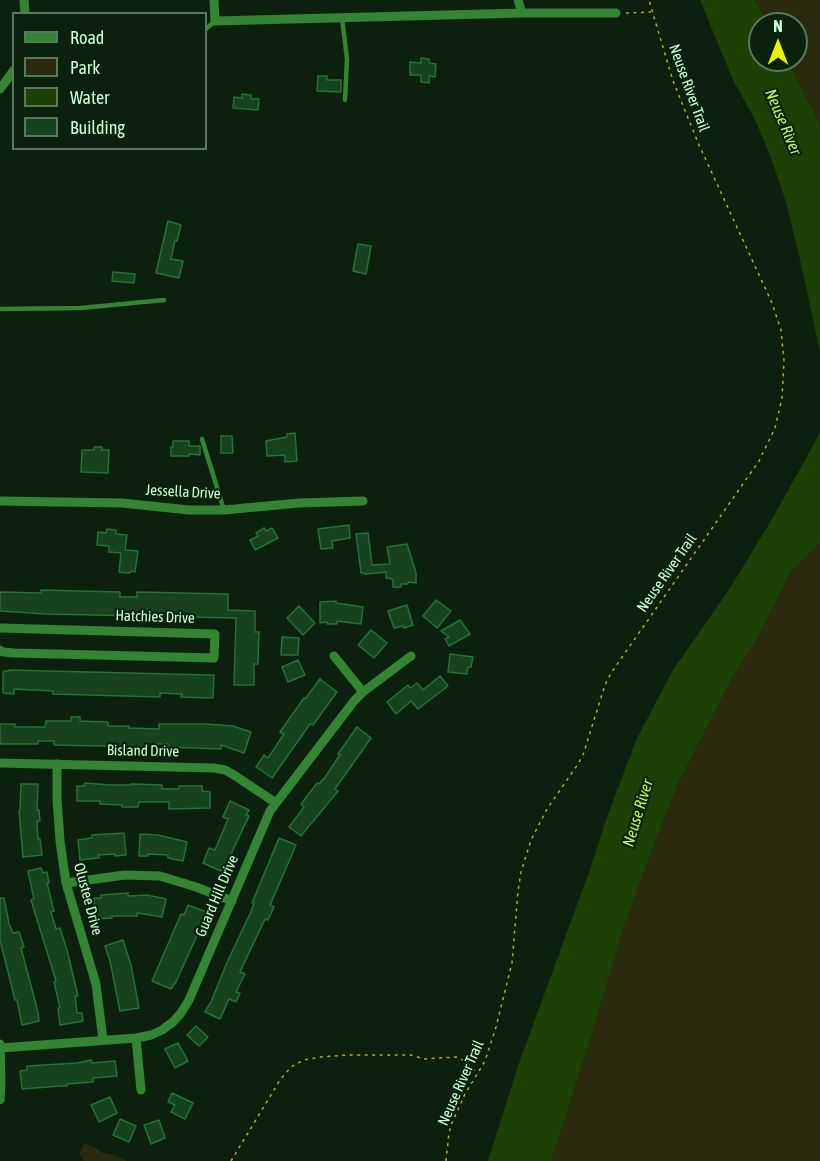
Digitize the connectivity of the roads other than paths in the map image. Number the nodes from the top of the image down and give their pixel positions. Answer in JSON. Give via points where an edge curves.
{"nodes":[{"id":1,"x":214,"y":0,"type":"edge"},
{"id":2,"x":518,"y":0,"type":"edge"},
{"id":3,"x":522,"y":13,"type":"junction"},
{"id":4,"x":616,"y":13,"type":"road end"},
{"id":5,"x":342,"y":18,"type":"junction"},
{"id":6,"x":215,"y":21,"type":"junction"},
{"id":7,"x":207,"y":28,"type":"edge"},
{"id":8,"x":12,"y":73,"type":"edge"},
{"id":9,"x":0,"y":89,"type":"edge"},
{"id":10,"x":345,"y":100,"type":"dead end"},
{"id":11,"x":164,"y":300,"type":"dead end"},
{"id":12,"x":0,"y":309,"type":"edge"},
{"id":13,"x":202,"y":439,"type":"dead end"},
{"id":14,"x":0,"y":501,"type":"edge"},
{"id":15,"x":363,"y":501,"type":"dead end"},
{"id":16,"x":224,"y":510,"type":"junction"},
{"id":17,"x":0,"y":628,"type":"edge"},
{"id":18,"x":0,"y":650,"type":"edge"},
{"id":19,"x":334,"y":656,"type":"dead end"},
{"id":20,"x":411,"y":656,"type":"dead end"},
{"id":21,"x":363,"y":692,"type":"junction"},
{"id":22,"x":0,"y":763,"type":"edge"},
{"id":23,"x":57,"y":764,"type":"junction"},
{"id":24,"x":276,"y":803,"type":"junction"},
{"id":25,"x":66,"y":883,"type":"junction"},
{"id":26,"x":232,"y":901,"type":"junction"},
{"id":27,"x":136,"y":1038,"type":"junction"},
{"id":28,"x":103,"y":1040,"type":"junction"},
{"id":29,"x":0,"y":1046,"type":"edge"},
{"id":30,"x":141,"y":1090,"type":"dead end"},
{"id":31,"x":0,"y":1100,"type":"edge"}],
"edges":[{"from":1,"to":6,"type":"street"},
{"from":2,"to":3,"type":"street"},
{"from":3,"to":4,"type":"street"},
{"from":3,"to":5,"type":"street"},
{"from":5,"to":6,"type":"street"},
{"from":5,"to":10,"type":"lane","via":[[347,59]]},
{"from":6,"to":7,"type":"lane"},
{"from":8,"to":9,"type":"street"},
{"from":11,"to":12,"type":"lane","via":[[81,308]]},
{"from":13,"to":16,"type":"lane"},
{"from":14,"to":16,"type":"street","name":"Jessella Drive"},
{"from":15,"to":16,"type":"street","name":"Jessella Drive"},
{"from":17,"to":18,"type":"street","name":"Hatchies Drive","via":[[214,634],[214,658]]},
{"from":19,"to":21,"type":"street"},
{"from":20,"to":21,"type":"street","name":"Guard Hill Drive"},
{"from":21,"to":24,"type":"street","name":"Guard Hill Drive"},
{"from":22,"to":23,"type":"street","name":"Bisland Drive"},
{"from":23,"to":24,"type":"street","name":"Bisland Drive","via":[[214,768],[234,775]]},
{"from":23,"to":25,"type":"street","name":"Olustee Drive"},
{"from":24,"to":26,"type":"street","name":"Guard Hill Drive"},
{"from":25,"to":26,"type":"street","via":[[125,875],[160,876]]},
{"from":25,"to":28,"type":"street","name":"Olustee Drive","via":[[96,984]]},
{"from":26,"to":27,"type":"street","name":"Guard Hill Drive","via":[[181,1013],[162,1030]]},
{"from":27,"to":28,"type":"street","name":"Guard Hill Drive"},
{"from":27,"to":30,"type":"street"},
{"from":28,"to":29,"type":"street","name":"Guard Hill Drive"},
{"from":29,"to":31,"type":"street"}]}
